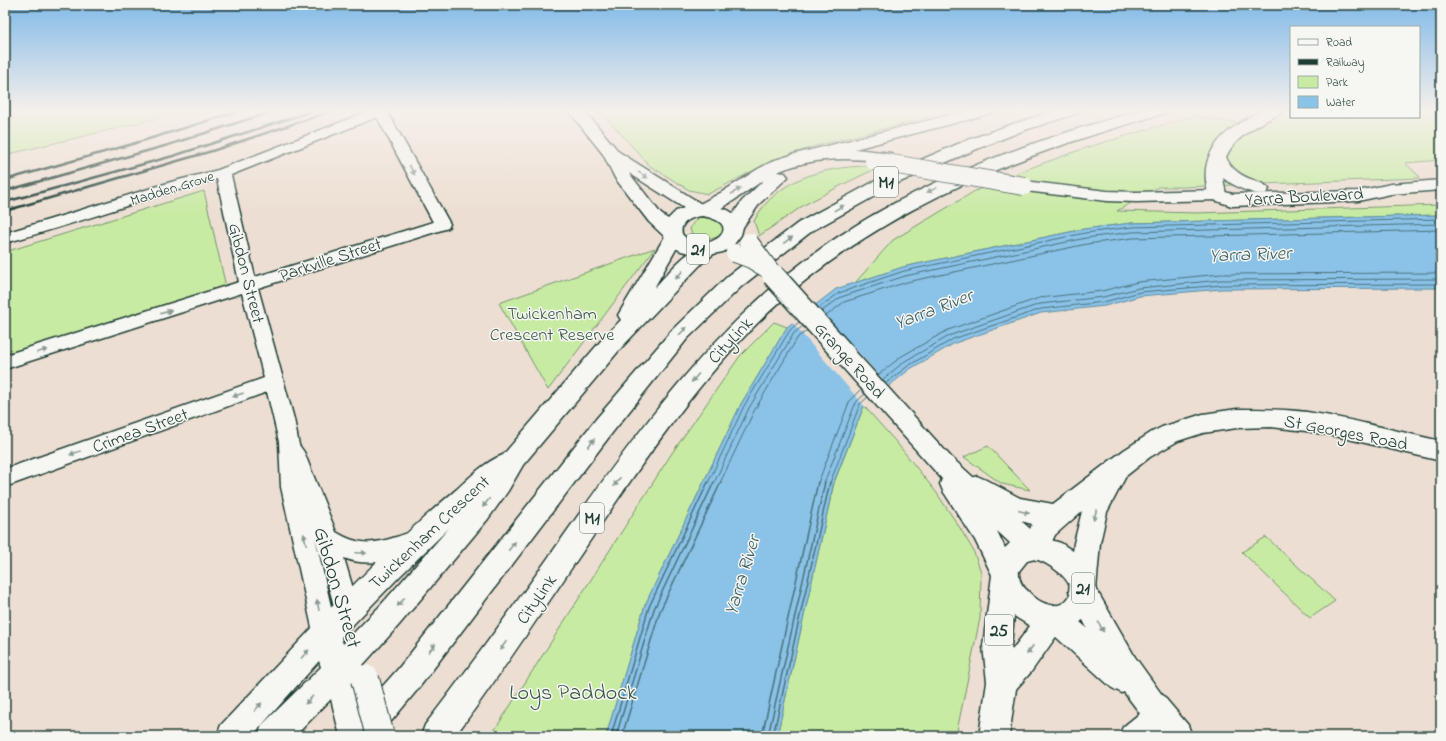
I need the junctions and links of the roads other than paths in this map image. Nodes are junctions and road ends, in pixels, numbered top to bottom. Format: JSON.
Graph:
{"nodes":[{"id":1,"x":295,"y":145,"type":"edge"},
{"id":2,"x":400,"y":145,"type":"edge"},
{"id":3,"x":604,"y":145,"type":"edge"},
{"id":4,"x":853,"y":145,"type":"edge"},
{"id":5,"x":972,"y":145,"type":"edge"},
{"id":6,"x":1045,"y":145,"type":"edge"},
{"id":7,"x":1226,"y":145,"type":"edge"},
{"id":8,"x":611,"y":153,"type":"junction"},
{"id":9,"x":1217,"y":156,"type":"junction"},
{"id":10,"x":797,"y":159,"type":"junction"},
{"id":11,"x":880,"y":159,"type":"junction"},
{"id":12,"x":223,"y":173,"type":"junction"},
{"id":13,"x":1441,"y":185,"type":"edge"},
{"id":14,"x":1260,"y":189,"type":"junction"},
{"id":15,"x":1391,"y":189,"type":"junction"},
{"id":16,"x":1216,"y":195,"type":"junction"},
{"id":17,"x":700,"y":210,"type":"junction"},
{"id":18,"x":734,"y":227,"type":"junction"},
{"id":19,"x":673,"y":236,"type":"junction"},
{"id":20,"x":5,"y":238,"type":"edge"},
{"id":21,"x":742,"y":248,"type":"junction"},
{"id":22,"x":709,"y":249,"type":"junction"},
{"id":23,"x":249,"y":286,"type":"junction"},
{"id":24,"x":613,"y":342,"type":"junction"},
{"id":25,"x":5,"y":362,"type":"edge"},
{"id":26,"x":274,"y":382,"type":"junction"},
{"id":27,"x":289,"y":442,"type":"junction"},
{"id":28,"x":929,"y":449,"type":"junction"},
{"id":29,"x":1441,"y":451,"type":"edge"},
{"id":30,"x":514,"y":458,"type":"junction"},
{"id":31,"x":1119,"y":468,"type":"junction"},
{"id":32,"x":5,"y":478,"type":"edge"},
{"id":33,"x":1058,"y":516,"type":"junction"},
{"id":34,"x":326,"y":538,"type":"junction"},
{"id":35,"x":418,"y":540,"type":"junction"},
{"id":36,"x":1035,"y":548,"type":"junction"},
{"id":37,"x":1005,"y":576,"type":"junction"},
{"id":38,"x":1083,"y":590,"type":"junction"},
{"id":39,"x":347,"y":610,"type":"junction"},
{"id":40,"x":1053,"y":618,"type":"junction"},
{"id":41,"x":325,"y":632,"type":"junction"},
{"id":42,"x":358,"y":649,"type":"junction"},
{"id":43,"x":337,"y":672,"type":"junction"},
{"id":44,"x":1002,"y":682,"type":"junction"},
{"id":45,"x":1163,"y":720,"type":"edge"},
{"id":46,"x":232,"y":736,"type":"edge"},
{"id":47,"x":273,"y":736,"type":"edge"},
{"id":48,"x":355,"y":736,"type":"edge"},
{"id":49,"x":359,"y":736,"type":"edge"},
{"id":50,"x":380,"y":736,"type":"edge"},
{"id":51,"x":436,"y":736,"type":"edge"},
{"id":52,"x":994,"y":736,"type":"edge"},
{"id":53,"x":1132,"y":736,"type":"edge"}],
"edges":[{"from":1,"to":12,"type":"street","name":"Madden Grove"},
{"from":2,"to":23,"type":"street","name":"Parkville Street","one_way":true},
{"from":3,"to":8,"type":"main road","number":"21"},
{"from":4,"to":10,"type":"main road"},
{"from":49,"to":5,"type":"main road","name":"CityLink","number":"M1","one_way":true},
{"from":6,"to":51,"type":"main road","name":"CityLink","number":"M1","one_way":true},
{"from":7,"to":9,"type":"main road"},
{"from":8,"to":17,"type":"main road","number":"21","one_way":true},
{"from":8,"to":19,"type":"main road","number":"21"},
{"from":9,"to":14,"type":"main road"},
{"from":9,"to":16,"type":"main road"},
{"from":10,"to":11,"type":"main road","name":"Yarra Boulevard"},
{"from":17,"to":10,"type":"main road","name":"Yarra Boulevard","one_way":true},
{"from":11,"to":16,"type":"main road","name":"Yarra Boulevard","bridge":true},
{"from":11,"to":18,"type":"main road","name":"Yarra Boulevard"},
{"from":12,"to":20,"type":"street","name":"Madden Grove"},
{"from":12,"to":23,"type":"street","name":"Gibdon Street"},
{"from":13,"to":15,"type":"main road","name":"Yarra Boulevard"},
{"from":14,"to":15,"type":"main road","name":"Yarra Boulevard"},
{"from":14,"to":16,"type":"main road","name":"Yarra Boulevard"},
{"from":15,"to":16,"type":"main road","name":"Yarra Boulevard"},
{"from":17,"to":18,"type":"main road","number":"21"},
{"from":17,"to":19,"type":"main road","number":"21"},
{"from":18,"to":21,"type":"main road","name":"Grange Road","number":"21"},
{"from":18,"to":22,"type":"main road","number":"21"},
{"from":19,"to":22,"type":"main road","number":"21"},
{"from":19,"to":24,"type":"main road","name":"Twickenham Crescent"},
{"from":21,"to":22,"type":"main road","name":"Grange Road","number":"21"},
{"from":21,"to":28,"type":"main road","name":"Grange Road","number":"21","bridge":true},
{"from":22,"to":24,"type":"main road","name":"Twickenham Crescent","one_way":true},
{"from":25,"to":23,"type":"street","name":"Parkville Street","one_way":true},
{"from":23,"to":26,"type":"street","name":"Gibdon Street"},
{"from":24,"to":30,"type":"main road","name":"Twickenham Crescent"},
{"from":26,"to":27,"type":"street","name":"Gibdon Street"},
{"from":26,"to":32,"type":"street","name":"Crimea Street","one_way":true},
{"from":27,"to":34,"type":"street","name":"Gibdon Street"},
{"from":41,"to":27,"type":"street","name":"Gibdon Street","one_way":true},
{"from":28,"to":33,"type":"main road","one_way":true},
{"from":28,"to":36,"type":"main road","name":"Grange Road","number":"21"},
{"from":28,"to":37,"type":"main road","name":"Grange Road","number":"21"},
{"from":29,"to":31,"type":"main road","name":"St Georges Road"},
{"from":30,"to":35,"type":"main road","name":"Twickenham Crescent"},
{"from":30,"to":42,"type":"main road","name":"Twickenham Crescent","one_way":true},
{"from":31,"to":33,"type":"main road","name":"St Georges Road"},
{"from":31,"to":38,"type":"main road","name":"St Georges Road","one_way":true},
{"from":33,"to":36,"type":"main road","name":"St Georges Road"},
{"from":34,"to":35,"type":"street","one_way":true},
{"from":34,"to":39,"type":"street","name":"Gibdon Street"},
{"from":35,"to":39,"type":"main road","name":"Twickenham Crescent"},
{"from":36,"to":37,"type":"main road"},
{"from":36,"to":38,"type":"main road","number":"21"},
{"from":37,"to":40,"type":"main road","number":"21"},
{"from":37,"to":44,"type":"main road","number":"25"},
{"from":38,"to":40,"type":"main road","number":"21"},
{"from":38,"to":45,"type":"main road","number":"21","one_way":true},
{"from":39,"to":41,"type":"main road","name":"Twickenham Crescent"},
{"from":39,"to":42,"type":"main road","name":"Gibdon Street"},
{"from":40,"to":44,"type":"main road","number":"25","one_way":true},
{"from":40,"to":45,"type":"main road","number":"21"},
{"from":41,"to":43,"type":"main road","name":"Gibdon Street"},
{"from":46,"to":41,"type":"main road","name":"Twickenham Crescent","one_way":true},
{"from":42,"to":43,"type":"main road","name":"Twickenham Crescent"},
{"from":42,"to":50,"type":"main road","name":"Gibdon Street","bridge":true},
{"from":43,"to":47,"type":"main road","name":"Twickenham Crescent","one_way":true},
{"from":43,"to":48,"type":"main road","name":"Gibdon Street"},
{"from":44,"to":52,"type":"main road","number":"25"},
{"from":45,"to":53,"type":"street"}]}
